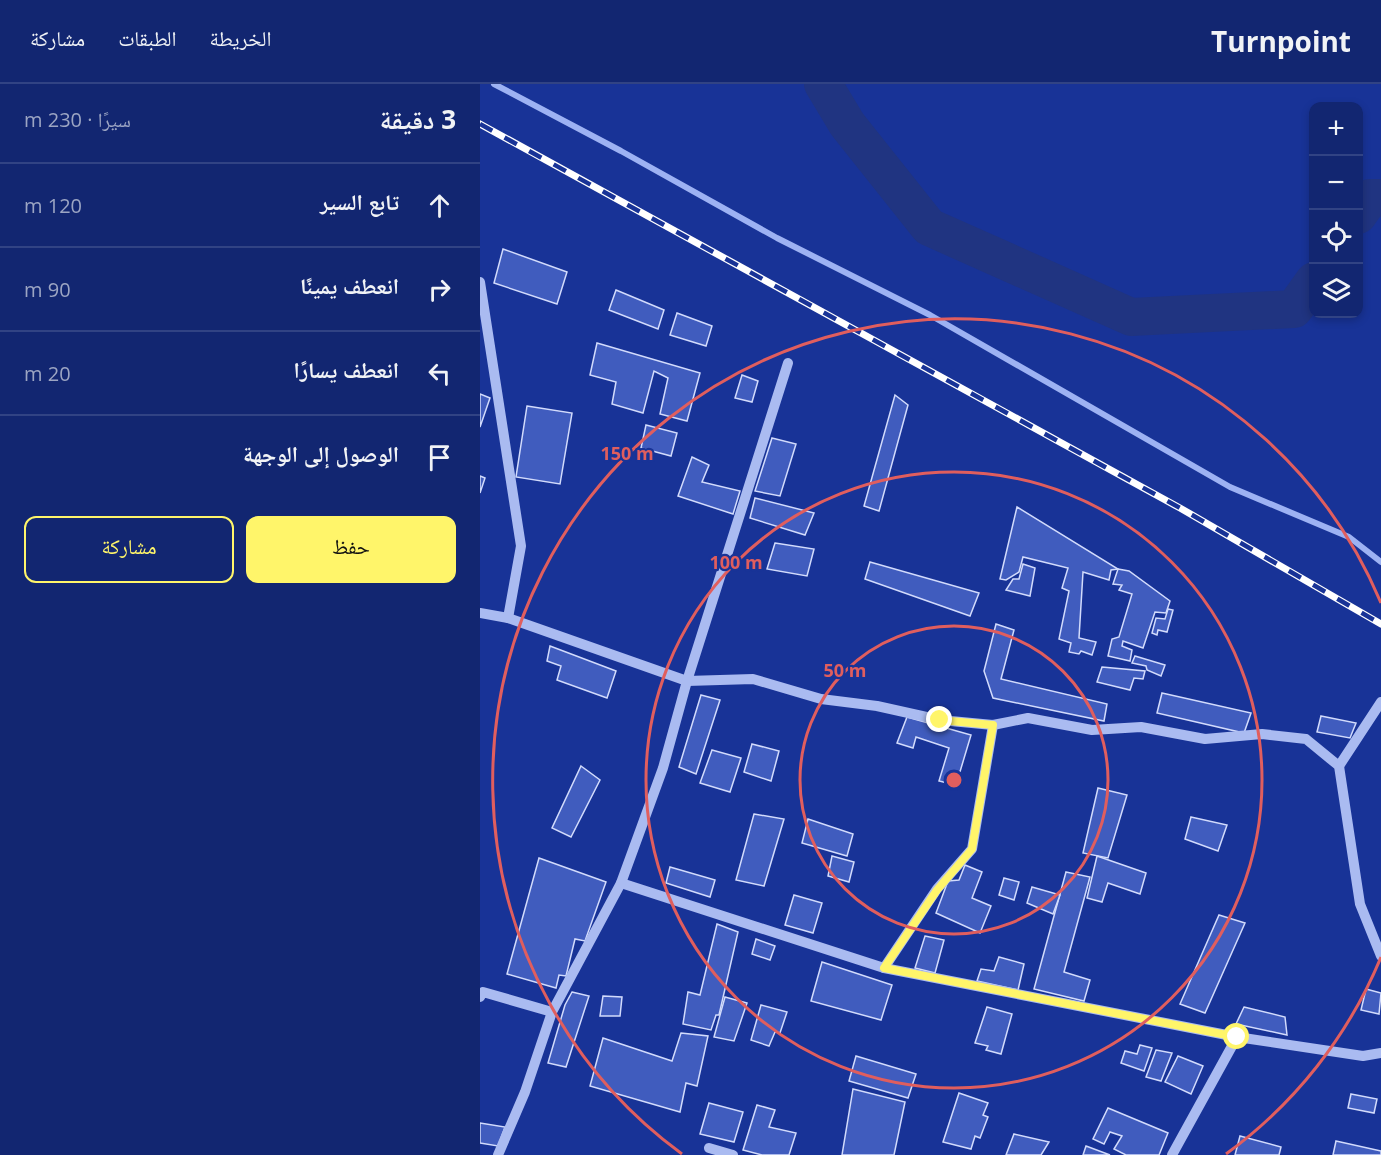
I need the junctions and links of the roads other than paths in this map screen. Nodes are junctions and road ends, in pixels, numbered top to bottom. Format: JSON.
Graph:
{"nodes":[{"id":1,"x":480,"y":282,"type":"edge"},
{"id":2,"x":788,"y":363,"type":"dead end"},
{"id":3,"x":480,"y":613,"type":"edge"},
{"id":4,"x":508,"y":618,"type":"junction"},
{"id":5,"x":687,"y":681,"type":"junction"},
{"id":6,"x":1381,"y":702,"type":"edge"},
{"id":7,"x":993,"y":725,"type":"junction"},
{"id":8,"x":1340,"y":766,"type":"junction"},
{"id":9,"x":621,"y":884,"type":"junction"},
{"id":10,"x":1381,"y":956,"type":"edge"},
{"id":11,"x":884,"y":968,"type":"junction"},
{"id":12,"x":480,"y":997,"type":"edge"},
{"id":13,"x":552,"y":1012,"type":"junction"},
{"id":14,"x":1237,"y":1037,"type":"junction"},
{"id":15,"x":1381,"y":1053,"type":"edge"},
{"id":16,"x":709,"y":1148,"type":"dead end"},
{"id":17,"x":498,"y":1155,"type":"edge"},
{"id":18,"x":733,"y":1155,"type":"edge"},
{"id":19,"x":1172,"y":1155,"type":"edge"}],
"edges":[{"from":1,"to":4,"type":"street"},
{"from":2,"to":5,"type":"street"},
{"from":3,"to":4,"type":"street"},
{"from":4,"to":5,"type":"street"},
{"from":5,"to":7,"type":"street"},
{"from":5,"to":9,"type":"street"},
{"from":6,"to":8,"type":"street"},
{"from":7,"to":8,"type":"street"},
{"from":7,"to":11,"type":"street"},
{"from":8,"to":10,"type":"street"},
{"from":9,"to":11,"type":"street"},
{"from":9,"to":13,"type":"street"},
{"from":11,"to":14,"type":"street"},
{"from":12,"to":13,"type":"street"},
{"from":13,"to":17,"type":"street"},
{"from":14,"to":15,"type":"street"},
{"from":14,"to":19,"type":"street"},
{"from":16,"to":18,"type":"street"}]}
